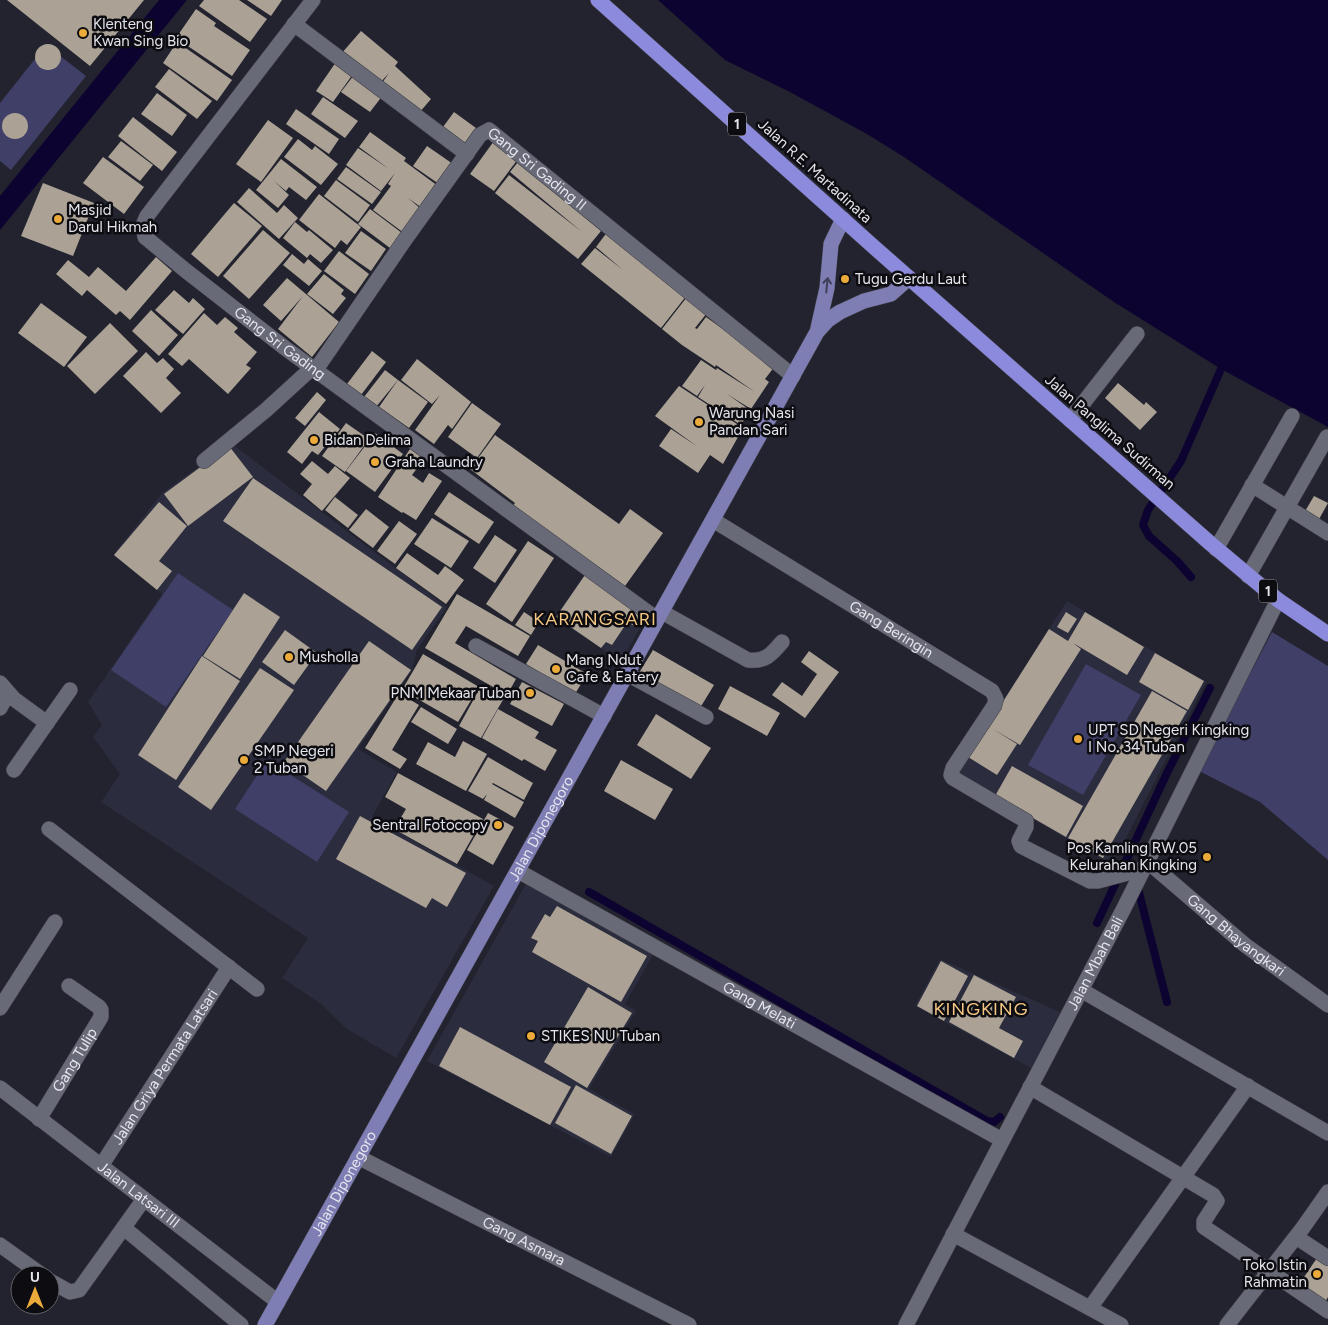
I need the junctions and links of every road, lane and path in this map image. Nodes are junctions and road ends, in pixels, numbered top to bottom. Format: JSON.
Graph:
{"nodes":[{"id":1,"x":313,"y":0,"type":"edge"},
{"id":2,"x":598,"y":0,"type":"edge"},
{"id":3,"x":294,"y":24,"type":"junction"},
{"id":4,"x":466,"y":154,"type":"junction"},
{"id":5,"x":843,"y":219,"type":"junction"},
{"id":6,"x":875,"y":248,"type":"joint"},
{"id":7,"x":909,"y":278,"type":"junction"},
{"id":8,"x":817,"y":332,"type":"junction"},
{"id":9,"x":1137,"y":334,"type":"dead end"},
{"id":10,"x":314,"y":369,"type":"junction"},
{"id":11,"x":793,"y":376,"type":"junction"},
{"id":12,"x":1292,"y":416,"type":"dead end"},
{"id":13,"x":1070,"y":420,"type":"junction"},
{"id":14,"x":1327,"y":437,"type":"edge"},
{"id":15,"x":204,"y":461,"type":"dead end"},
{"id":16,"x":1252,"y":485,"type":"junction"},
{"id":17,"x":1287,"y":507,"type":"junction"},
{"id":18,"x":713,"y":520,"type":"junction"},
{"id":19,"x":1328,"y":533,"type":"edge"},
{"id":20,"x":1213,"y":546,"type":"junction"},
{"id":21,"x":1248,"y":576,"type":"junction"},
{"id":22,"x":1278,"y":600,"type":"junction"},
{"id":23,"x":659,"y":615,"type":"junction"},
{"id":24,"x":1328,"y":634,"type":"edge"},
{"id":25,"x":782,"y":642,"type":"dead end"},
{"id":26,"x":476,"y":646,"type":"dead end"},
{"id":27,"x":627,"y":674,"type":"junction"},
{"id":28,"x":4,"y":688,"type":"edge"},
{"id":29,"x":70,"y":690,"type":"dead end"},
{"id":30,"x":0,"y":708,"type":"edge"},
{"id":31,"x":604,"y":716,"type":"junction"},
{"id":32,"x":706,"y":717,"type":"dead end"},
{"id":33,"x":47,"y":723,"type":"junction"},
{"id":34,"x":14,"y":770,"type":"dead end"},
{"id":35,"x":49,"y":829,"type":"dead end"},
{"id":36,"x":1145,"y":865,"type":"junction"},
{"id":37,"x":518,"y":871,"type":"junction"},
{"id":38,"x":55,"y":922,"type":"dead end"},
{"id":39,"x":228,"y":967,"type":"junction"},
{"id":40,"x":69,"y":986,"type":"dead end"},
{"id":41,"x":257,"y":989,"type":"dead end"},
{"id":42,"x":1081,"y":990,"type":"junction"},
{"id":43,"x":1328,"y":1005,"type":"edge"},
{"id":44,"x":0,"y":1008,"type":"edge"},
{"id":45,"x":1248,"y":1086,"type":"junction"},
{"id":46,"x":1030,"y":1087,"type":"junction"},
{"id":47,"x":0,"y":1088,"type":"edge"},
{"id":48,"x":39,"y":1119,"type":"junction"},
{"id":49,"x":1328,"y":1133,"type":"edge"},
{"id":50,"x":1002,"y":1140,"type":"junction"},
{"id":51,"x":358,"y":1157,"type":"junction"},
{"id":52,"x":101,"y":1166,"type":"junction"},
{"id":53,"x":1183,"y":1177,"type":"junction"},
{"id":54,"x":1328,"y":1192,"type":"edge"},
{"id":55,"x":144,"y":1199,"type":"junction"},
{"id":56,"x":124,"y":1228,"type":"junction"},
{"id":57,"x":953,"y":1234,"type":"junction"},
{"id":58,"x":1296,"y":1237,"type":"junction"},
{"id":59,"x":0,"y":1245,"type":"edge"},
{"id":60,"x":1328,"y":1258,"type":"edge"},
{"id":61,"x":28,"y":1265,"type":"edge"},
{"id":62,"x":1269,"y":1271,"type":"junction"},
{"id":63,"x":60,"y":1286,"type":"edge"},
{"id":64,"x":278,"y":1302,"type":"junction"},
{"id":65,"x":1090,"y":1308,"type":"junction"},
{"id":66,"x":1328,"y":1311,"type":"edge"},
{"id":67,"x":241,"y":1325,"type":"edge"},
{"id":68,"x":265,"y":1325,"type":"edge"},
{"id":69,"x":689,"y":1325,"type":"edge"},
{"id":70,"x":906,"y":1325,"type":"edge"},
{"id":71,"x":1121,"y":1325,"type":"edge"},
{"id":72,"x":1227,"y":1325,"type":"edge"}],
"edges":[{"from":1,"to":3,"type":"street","name":"Gang Sri Gading"},
{"from":2,"to":5,"type":"highway","name":"Jalan R.E. Martadinata","number":"1"},
{"from":3,"to":4,"type":"street"},
{"from":3,"to":10,"type":"street","name":"Gang Sri Gading"},
{"from":4,"to":10,"type":"street","name":"Gang Sri Gading II"},
{"from":4,"to":11,"type":"street","name":"Gang Sri Gading II"},
{"from":5,"to":6,"type":"highway","name":"Jalan R.E. Martadinata","number":"1"},
{"from":8,"to":5,"type":"main road","name":"Jalan Diponegoro","one_way":true},
{"from":6,"to":7,"type":"highway","name":"Jalan Panglima Sudirman","number":"1"},
{"from":7,"to":8,"type":"main road","name":"Jalan Diponegoro"},
{"from":7,"to":13,"type":"highway","name":"Jalan Panglima Sudirman","number":"1"},
{"from":8,"to":11,"type":"main road","name":"Jalan Diponegoro"},
{"from":9,"to":13,"type":"street"},
{"from":10,"to":15,"type":"street","name":"Gang Sri Gading II"},
{"from":10,"to":23,"type":"street","name":"Gang Sri Gading"},
{"from":11,"to":18,"type":"main road","name":"Jalan Diponegoro"},
{"from":12,"to":16,"type":"street"},
{"from":13,"to":20,"type":"highway","name":"Jalan Panglima Sudirman","number":"1"},
{"from":14,"to":17,"type":"street"},
{"from":16,"to":17,"type":"street"},
{"from":16,"to":20,"type":"street"},
{"from":17,"to":19,"type":"street"},
{"from":17,"to":21,"type":"street"},
{"from":18,"to":23,"type":"main road","name":"Jalan Diponegoro"},
{"from":18,"to":36,"type":"street","name":"Gang Beringin"},
{"from":20,"to":21,"type":"highway","name":"Jalan Panglima Sudirman","number":"1"},
{"from":21,"to":22,"type":"highway","name":"Jalan Panglima Sudirman","number":"1"},
{"from":22,"to":24,"type":"highway","name":"Jalan Panglima Sudirman","number":"1"},
{"from":22,"to":36,"type":"street","name":"Jalan Mbah Bali"},
{"from":23,"to":25,"type":"street","name":"Gang Sri Gading"},
{"from":23,"to":27,"type":"main road","name":"Jalan Diponegoro"},
{"from":26,"to":31,"type":"street"},
{"from":27,"to":31,"type":"main road","name":"Jalan Diponegoro"},
{"from":27,"to":32,"type":"street"},
{"from":28,"to":30,"type":"street"},
{"from":28,"to":33,"type":"street"},
{"from":29,"to":33,"type":"street"},
{"from":31,"to":37,"type":"main road","name":"Jalan Diponegoro"},
{"from":33,"to":34,"type":"street"},
{"from":35,"to":39,"type":"street"},
{"from":36,"to":42,"type":"street","name":"Jalan Mbah Bali"},
{"from":36,"to":43,"type":"street","name":"Gang Bhayangkari"},
{"from":37,"to":50,"type":"street","name":"Gang Melati"},
{"from":37,"to":51,"type":"main road","name":"Jalan Diponegoro"},
{"from":38,"to":44,"type":"street"},
{"from":39,"to":41,"type":"street"},
{"from":39,"to":52,"type":"street","name":"Jalan Griya Permata Latsari"},
{"from":40,"to":48,"type":"street","name":"Gang Tulip"},
{"from":42,"to":45,"type":"street"},
{"from":42,"to":46,"type":"street","name":"Jalan Mbah Bali"},
{"from":45,"to":49,"type":"street"},
{"from":45,"to":53,"type":"street"},
{"from":46,"to":50,"type":"street","name":"Jalan Mbah Bali"},
{"from":46,"to":53,"type":"street"},
{"from":47,"to":48,"type":"street","name":"Jalan Latsari III"},
{"from":48,"to":52,"type":"street","name":"Jalan Latsari III"},
{"from":50,"to":57,"type":"street","name":"Jalan Mbah Bali"},
{"from":51,"to":64,"type":"main road","name":"Jalan Diponegoro"},
{"from":51,"to":69,"type":"street","name":"Gang Asmara"},
{"from":52,"to":55,"type":"street","name":"Jalan Latsari III"},
{"from":53,"to":62,"type":"street"},
{"from":53,"to":65,"type":"street"},
{"from":54,"to":58,"type":"street"},
{"from":55,"to":56,"type":"street"},
{"from":55,"to":64,"type":"street","name":"Jalan Latsari III"},
{"from":56,"to":63,"type":"street"},
{"from":56,"to":67,"type":"street"},
{"from":57,"to":65,"type":"street"},
{"from":57,"to":70,"type":"street","name":"Jalan Mbah Bali"},
{"from":58,"to":60,"type":"street"},
{"from":58,"to":62,"type":"street"},
{"from":59,"to":61,"type":"street"},
{"from":62,"to":66,"type":"street"},
{"from":62,"to":72,"type":"street"},
{"from":64,"to":68,"type":"main road","name":"Jalan Diponegoro"},
{"from":65,"to":71,"type":"street"}]}
